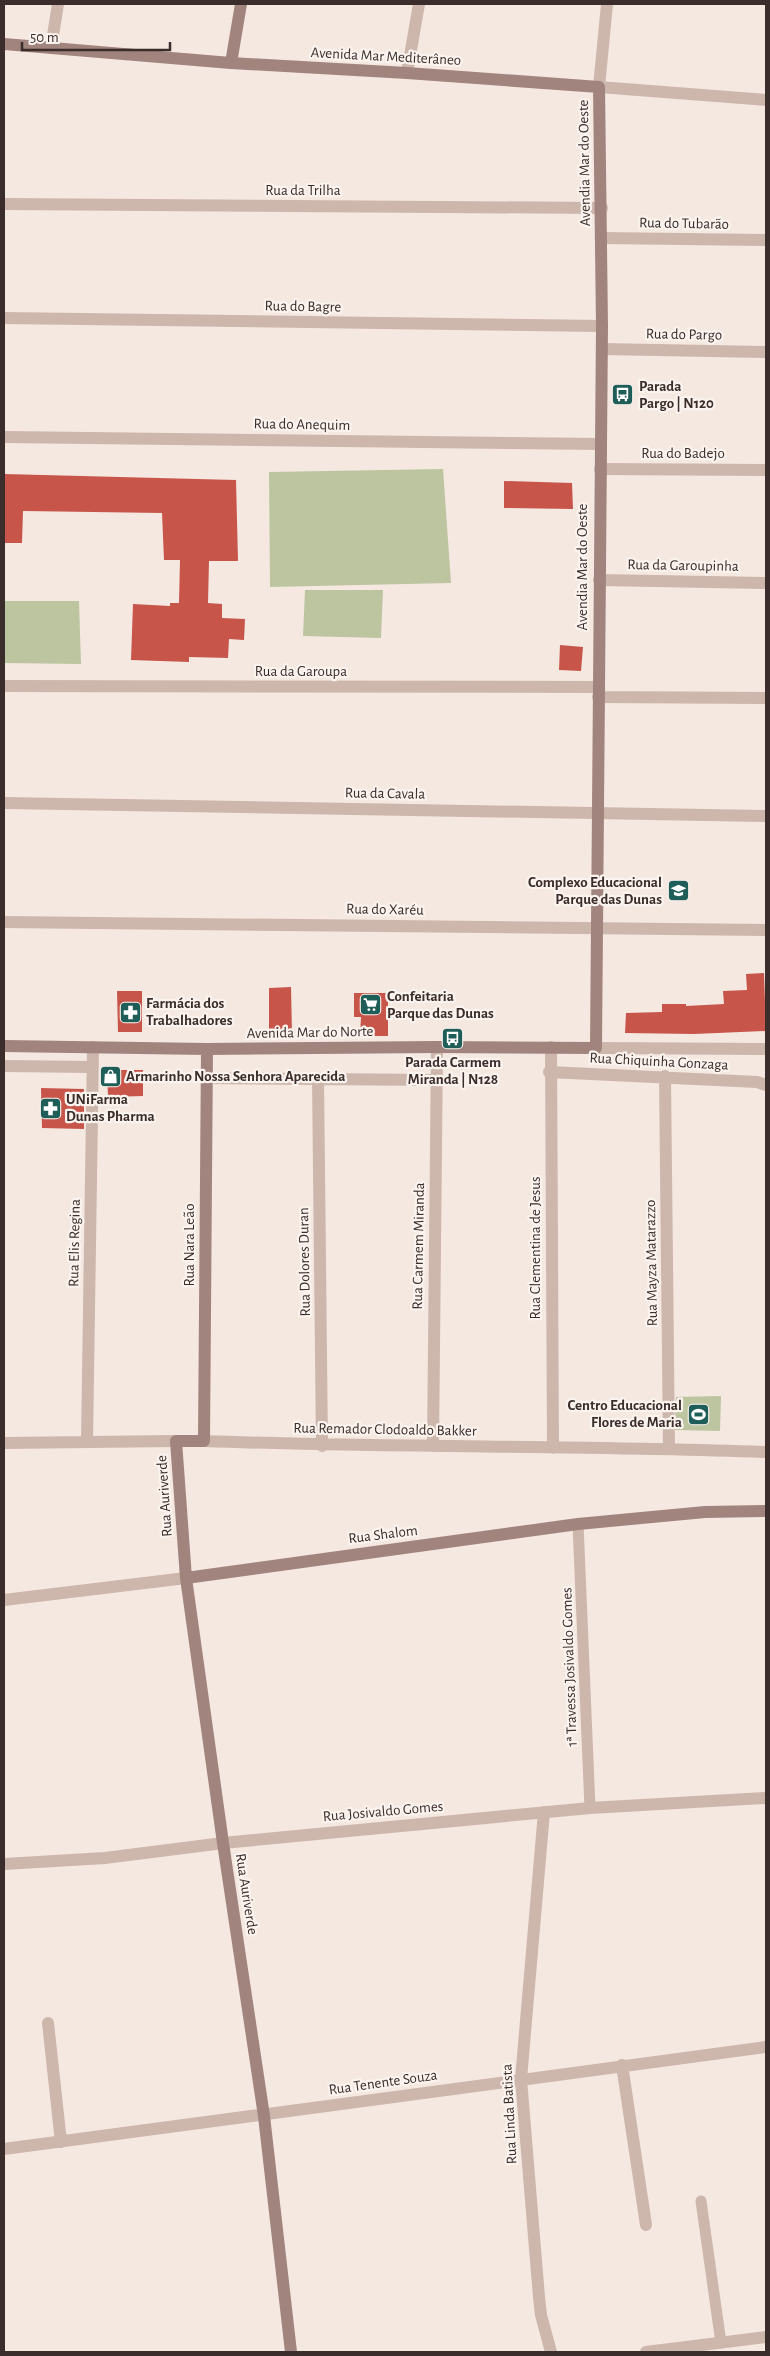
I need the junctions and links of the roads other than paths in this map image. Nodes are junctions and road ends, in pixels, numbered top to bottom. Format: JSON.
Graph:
{"nodes":[{"id":1,"x":58,"y":4,"type":"edge"},
{"id":2,"x":241,"y":4,"type":"edge"},
{"id":3,"x":419,"y":4,"type":"edge"},
{"id":4,"x":607,"y":4,"type":"edge"},
{"id":5,"x":4,"y":44,"type":"edge"},
{"id":6,"x":51,"y":48,"type":"junction"},
{"id":7,"x":231,"y":63,"type":"junction"},
{"id":8,"x":407,"y":73,"type":"junction"},
{"id":9,"x":599,"y":87,"type":"junction"},
{"id":10,"x":766,"y":100,"type":"edge"},
{"id":11,"x":4,"y":204,"type":"edge"},
{"id":12,"x":602,"y":208,"type":"junction"},
{"id":13,"x":601,"y":238,"type":"junction"},
{"id":14,"x":766,"y":240,"type":"edge"},
{"id":15,"x":4,"y":318,"type":"edge"},
{"id":16,"x":602,"y":326,"type":"junction"},
{"id":17,"x":602,"y":349,"type":"junction"},
{"id":18,"x":766,"y":352,"type":"edge"},
{"id":19,"x":4,"y":437,"type":"edge"},
{"id":20,"x":600,"y":444,"type":"junction"},
{"id":21,"x":600,"y":469,"type":"junction"},
{"id":22,"x":766,"y":470,"type":"edge"},
{"id":23,"x":599,"y":580,"type":"junction"},
{"id":24,"x":766,"y":583,"type":"edge"},
{"id":25,"x":4,"y":686,"type":"edge"},
{"id":26,"x":598,"y":692,"type":"junction"},
{"id":27,"x":766,"y":698,"type":"edge"},
{"id":28,"x":4,"y":803,"type":"edge"},
{"id":29,"x":599,"y":813,"type":"junction"},
{"id":30,"x":766,"y":816,"type":"edge"},
{"id":31,"x":4,"y":922,"type":"edge"},
{"id":32,"x":597,"y":928,"type":"junction"},
{"id":33,"x":766,"y":930,"type":"edge"},
{"id":34,"x":4,"y":1046,"type":"edge"},
{"id":35,"x":93,"y":1047,"type":"junction"},
{"id":36,"x":437,"y":1047,"type":"junction"},
{"id":37,"x":551,"y":1047,"type":"junction"},
{"id":38,"x":596,"y":1048,"type":"junction"},
{"id":39,"x":207,"y":1049,"type":"junction"},
{"id":40,"x":766,"y":1049,"type":"edge"},
{"id":41,"x":4,"y":1066,"type":"edge"},
{"id":42,"x":92,"y":1067,"type":"junction"},
{"id":43,"x":549,"y":1072,"type":"junction"},
{"id":44,"x":665,"y":1076,"type":"junction"},
{"id":45,"x":207,"y":1078,"type":"junction"},
{"id":46,"x":318,"y":1078,"type":"junction"},
{"id":47,"x":436,"y":1080,"type":"junction"},
{"id":48,"x":766,"y":1085,"type":"edge"},
{"id":49,"x":87,"y":1441,"type":"junction"},
{"id":50,"x":176,"y":1441,"type":"junction"},
{"id":51,"x":204,"y":1441,"type":"junction"},
{"id":52,"x":4,"y":1443,"type":"edge"},
{"id":53,"x":322,"y":1446,"type":"junction"},
{"id":54,"x":432,"y":1446,"type":"junction"},
{"id":55,"x":552,"y":1448,"type":"junction"},
{"id":56,"x":668,"y":1448,"type":"junction"},
{"id":57,"x":766,"y":1452,"type":"edge"},
{"id":58,"x":766,"y":1512,"type":"edge"},
{"id":59,"x":578,"y":1524,"type":"junction"},
{"id":60,"x":186,"y":1578,"type":"junction"},
{"id":61,"x":4,"y":1600,"type":"edge"},
{"id":62,"x":766,"y":1798,"type":"edge"},
{"id":63,"x":590,"y":1808,"type":"junction"},
{"id":64,"x":544,"y":1812,"type":"junction"},
{"id":65,"x":222,"y":1843,"type":"junction"},
{"id":66,"x":4,"y":1864,"type":"edge"},
{"id":67,"x":48,"y":2023,"type":"dead end"},
{"id":68,"x":766,"y":2047,"type":"edge"},
{"id":69,"x":622,"y":2066,"type":"junction"},
{"id":70,"x":521,"y":2079,"type":"junction"},
{"id":71,"x":264,"y":2116,"type":"junction"},
{"id":72,"x":61,"y":2142,"type":"junction"},
{"id":73,"x":4,"y":2149,"type":"edge"},
{"id":74,"x":701,"y":2201,"type":"dead end"},
{"id":75,"x":646,"y":2225,"type":"dead end"},
{"id":76,"x":766,"y":2338,"type":"edge"},
{"id":77,"x":721,"y":2343,"type":"junction"},
{"id":78,"x":662,"y":2351,"type":"edge"},
{"id":79,"x":291,"y":2352,"type":"edge"},
{"id":80,"x":551,"y":2352,"type":"edge"},
{"id":81,"x":646,"y":2352,"type":"edge"}],
"edges":[{"from":1,"to":6,"type":"street"},
{"from":2,"to":7,"type":"street"},
{"from":3,"to":8,"type":"street"},
{"from":4,"to":9,"type":"street"},
{"from":5,"to":6,"type":"street","name":"Avenida Mar Mediterâneo"},
{"from":6,"to":7,"type":"street","name":"Avenida Mar Mediterâneo"},
{"from":7,"to":8,"type":"street","name":"Avenida Mar Mediterâneo"},
{"from":8,"to":9,"type":"street","name":"Avenida Mar Mediterâneo"},
{"from":9,"to":10,"type":"street","name":"Avenida Mar Mediterâneo"},
{"from":9,"to":12,"type":"street","name":"Avendia Mar do Oeste"},
{"from":11,"to":12,"type":"street","name":"Rua da Trilha"},
{"from":12,"to":13,"type":"street","name":"Avendia Mar do Oeste"},
{"from":13,"to":14,"type":"street","name":"Rua do Tubarão"},
{"from":13,"to":16,"type":"street","name":"Avendia Mar do Oeste"},
{"from":15,"to":16,"type":"street","name":"Rua do Bagre"},
{"from":16,"to":17,"type":"street","name":"Avendia Mar do Oeste"},
{"from":17,"to":18,"type":"street","name":"Rua do Pargo"},
{"from":17,"to":20,"type":"street","name":"Avendia Mar do Oeste"},
{"from":19,"to":20,"type":"street","name":"Rua do Anequim"},
{"from":20,"to":21,"type":"street","name":"Avendia Mar do Oeste"},
{"from":21,"to":22,"type":"street","name":"Rua do Badejo"},
{"from":21,"to":23,"type":"street","name":"Avendia Mar do Oeste"},
{"from":23,"to":24,"type":"street","name":"Rua da Garoupinha"},
{"from":23,"to":26,"type":"street","name":"Avendia Mar do Oeste"},
{"from":25,"to":26,"type":"street","name":"Rua da Garoupa"},
{"from":26,"to":27,"type":"street","name":"Rua da Garoupa"},
{"from":26,"to":29,"type":"street","name":"Avendia Mar do Oeste"},
{"from":28,"to":29,"type":"street","name":"Rua da Cavala"},
{"from":29,"to":30,"type":"street","name":"Rua da Cavala"},
{"from":29,"to":32,"type":"street","name":"Avendia Mar do Oeste"},
{"from":31,"to":32,"type":"street","name":"Rua do Xaréu"},
{"from":32,"to":33,"type":"street","name":"Rua do Xaréu"},
{"from":32,"to":38,"type":"street","name":"Avendia Mar do Oeste"},
{"from":34,"to":35,"type":"street","name":"Avenida Mar do Norte"},
{"from":35,"to":39,"type":"street","name":"Avenida Mar do Norte"},
{"from":35,"to":42,"type":"street","name":"Rua Elis Regina"},
{"from":36,"to":37,"type":"street","name":"Avenida Mar do Norte"},
{"from":36,"to":39,"type":"street","name":"Avenida Mar do Norte"},
{"from":36,"to":47,"type":"street","name":"Rua Carmem Miranda"},
{"from":37,"to":38,"type":"street","name":"Avenida Mar do Norte"},
{"from":37,"to":43,"type":"street","name":"Rua Clementina de Jesus"},
{"from":38,"to":40,"type":"street","name":"Avenida Mar do Norte"},
{"from":39,"to":45,"type":"street","name":"Rua Nara Leão"},
{"from":41,"to":42,"type":"street"},
{"from":42,"to":49,"type":"street","name":"Rua Elis Regina"},
{"from":43,"to":44,"type":"street","name":"Rua Chiquinha Gonzaga"},
{"from":43,"to":55,"type":"street","name":"Rua Clementina de Jesus"},
{"from":44,"to":48,"type":"street","name":"Rua Chiquinha Gonzaga"},
{"from":44,"to":56,"type":"street","name":"Rua Mayza Matarazzo"},
{"from":45,"to":46,"type":"street"},
{"from":45,"to":51,"type":"street","name":"Rua Nara Leão"},
{"from":46,"to":47,"type":"street"},
{"from":46,"to":53,"type":"street","name":"Rua Dolores Duran"},
{"from":47,"to":54,"type":"street","name":"Rua Carmem Miranda"},
{"from":49,"to":50,"type":"street","name":"Rua Remador Clodoaldo Bakker"},
{"from":49,"to":52,"type":"street","name":"Rua Remador Clodoaldo Bakker"},
{"from":50,"to":51,"type":"street","name":"Rua Remador Clodoaldo Bakker"},
{"from":50,"to":60,"type":"street","name":"Rua Auriverde"},
{"from":51,"to":53,"type":"street","name":"Rua Remador Clodoaldo Bakker"},
{"from":53,"to":54,"type":"street","name":"Rua Remador Clodoaldo Bakker"},
{"from":54,"to":55,"type":"street","name":"Rua Remador Clodoaldo Bakker"},
{"from":55,"to":56,"type":"street","name":"Rua Remador Clodoaldo Bakker"},
{"from":56,"to":57,"type":"street","name":"Rua Remador Clodoaldo Bakker"},
{"from":58,"to":59,"type":"street","name":"Rua Shalom"},
{"from":59,"to":60,"type":"street","name":"Rua Shalom"},
{"from":59,"to":63,"type":"lane","name":"1ª Travessa Josivaldo Gomes"},
{"from":60,"to":61,"type":"street","name":"Rua Shalom"},
{"from":60,"to":65,"type":"street","name":"Rua Auriverde"},
{"from":62,"to":63,"type":"street","name":"Rua Josivaldo Gomes"},
{"from":63,"to":64,"type":"street","name":"Rua Josivaldo Gomes"},
{"from":64,"to":65,"type":"street","name":"Rua Josivaldo Gomes"},
{"from":64,"to":70,"type":"street","name":"Rua Linda Batista"},
{"from":65,"to":66,"type":"street","name":"Rua Josivaldo Gomes"},
{"from":65,"to":71,"type":"street","name":"Rua Auriverde"},
{"from":67,"to":72,"type":"street"},
{"from":68,"to":69,"type":"street","name":"Rua Tenente Souza"},
{"from":69,"to":70,"type":"street","name":"Rua Tenente Souza"},
{"from":69,"to":75,"type":"street"},
{"from":70,"to":71,"type":"street","name":"Rua Tenente Souza"},
{"from":70,"to":80,"type":"street","name":"Rua Linda Batista"},
{"from":71,"to":72,"type":"street","name":"Rua Tenente Souza"},
{"from":71,"to":79,"type":"street","name":"Rua Auriverde"},
{"from":72,"to":73,"type":"street","name":"Rua Tenente Souza"},
{"from":74,"to":77,"type":"lane"},
{"from":76,"to":77,"type":"street"},
{"from":77,"to":78,"type":"street"},
{"from":78,"to":81,"type":"street"}]}
